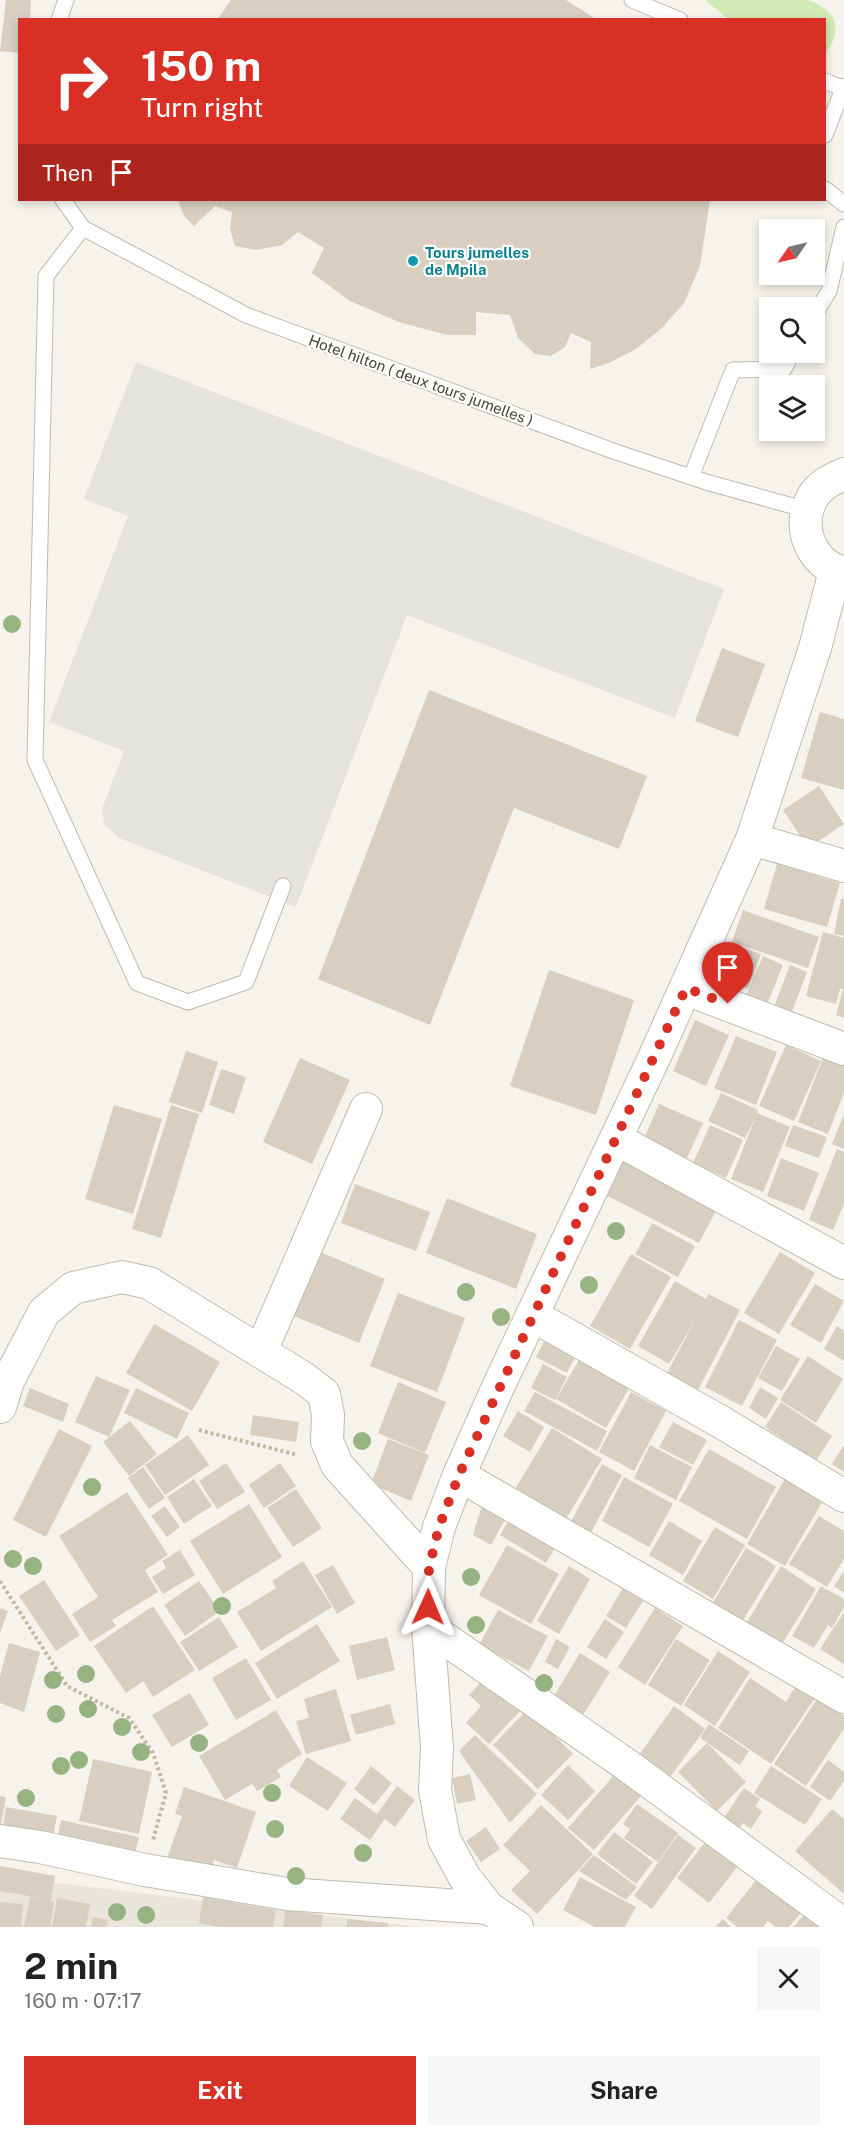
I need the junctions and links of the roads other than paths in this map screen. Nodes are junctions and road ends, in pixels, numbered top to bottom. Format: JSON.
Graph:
{"nodes":[{"id":1,"x":66,"y":0,"type":"edge"},
{"id":2,"x":632,"y":0,"type":"edge"},
{"id":3,"x":60,"y":18,"type":"edge"},
{"id":4,"x":675,"y":18,"type":"edge"},
{"id":5,"x":826,"y":81,"type":"edge"},
{"id":6,"x":844,"y":88,"type":"edge"},
{"id":7,"x":826,"y":133,"type":"edge"},
{"id":8,"x":826,"y":190,"type":"edge"},
{"id":9,"x":64,"y":201,"type":"edge"},
{"id":10,"x":844,"y":204,"type":"edge"},
{"id":11,"x":844,"y":227,"type":"edge"},
{"id":12,"x":83,"y":228,"type":"junction"},
{"id":13,"x":825,"y":298,"type":"edge"},
{"id":14,"x":787,"y":363,"type":"edge"},
{"id":15,"x":844,"y":474,"type":"edge"},
{"id":16,"x":691,"y":477,"type":"junction"},
{"id":17,"x":807,"y":510,"type":"junction"},
{"id":18,"x":839,"y":572,"type":"edge"},
{"id":19,"x":752,"y":839,"type":"junction"},
{"id":20,"x":844,"y":866,"type":"edge"},
{"id":21,"x":283,"y":886,"type":"dead end"},
{"id":22,"x":686,"y":988,"type":"junction"},
{"id":23,"x":844,"y":1049,"type":"edge"},
{"id":24,"x":366,"y":1109,"type":"dead end"},
{"id":25,"x":616,"y":1139,"type":"junction"},
{"id":26,"x":844,"y":1263,"type":"edge"},
{"id":27,"x":532,"y":1315,"type":"junction"},
{"id":28,"x":261,"y":1351,"type":"junction"},
{"id":29,"x":0,"y":1407,"type":"edge"},
{"id":30,"x":459,"y":1475,"type":"junction"},
{"id":31,"x":844,"y":1496,"type":"edge"},
{"id":32,"x":429,"y":1568,"type":"junction"},
{"id":33,"x":428,"y":1627,"type":"junction"},
{"id":34,"x":844,"y":1697,"type":"edge"},
{"id":35,"x":0,"y":1841,"type":"edge"},
{"id":36,"x":489,"y":1908,"type":"junction"},
{"id":37,"x":844,"y":1925,"type":"edge"},
{"id":38,"x":518,"y":1927,"type":"edge"}],
"edges":[{"from":1,"to":3,"type":"lane"},
{"from":2,"to":4,"type":"lane"},
{"from":5,"to":6,"type":"lane"},
{"from":6,"to":7,"type":"lane"},
{"from":8,"to":10,"type":"lane"},
{"from":9,"to":12,"type":"lane","name":"Hotel hilton ( deux tours jumelles )"},
{"from":11,"to":13,"type":"lane"},
{"from":12,"to":16,"type":"lane","name":"Hotel hilton ( deux tours jumelles )"},
{"from":12,"to":21,"type":"lane"},
{"from":14,"to":16,"type":"lane"},
{"from":15,"to":17,"type":"street"},
{"from":16,"to":17,"type":"lane","name":"Hotel hilton ( deux tours jumelles )"},
{"from":17,"to":18,"type":"street"},
{"from":18,"to":19,"type":"street"},
{"from":19,"to":20,"type":"street"},
{"from":19,"to":22,"type":"street"},
{"from":22,"to":23,"type":"street"},
{"from":22,"to":25,"type":"street"},
{"from":24,"to":28,"type":"street"},
{"from":25,"to":26,"type":"street"},
{"from":25,"to":27,"type":"street"},
{"from":27,"to":30,"type":"street"},
{"from":27,"to":31,"type":"street"},
{"from":28,"to":29,"type":"street"},
{"from":28,"to":32,"type":"street"},
{"from":30,"to":32,"type":"street"},
{"from":30,"to":34,"type":"street"},
{"from":32,"to":33,"type":"street"},
{"from":33,"to":36,"type":"street"},
{"from":33,"to":37,"type":"street"},
{"from":35,"to":36,"type":"street"},
{"from":36,"to":38,"type":"street"}]}
